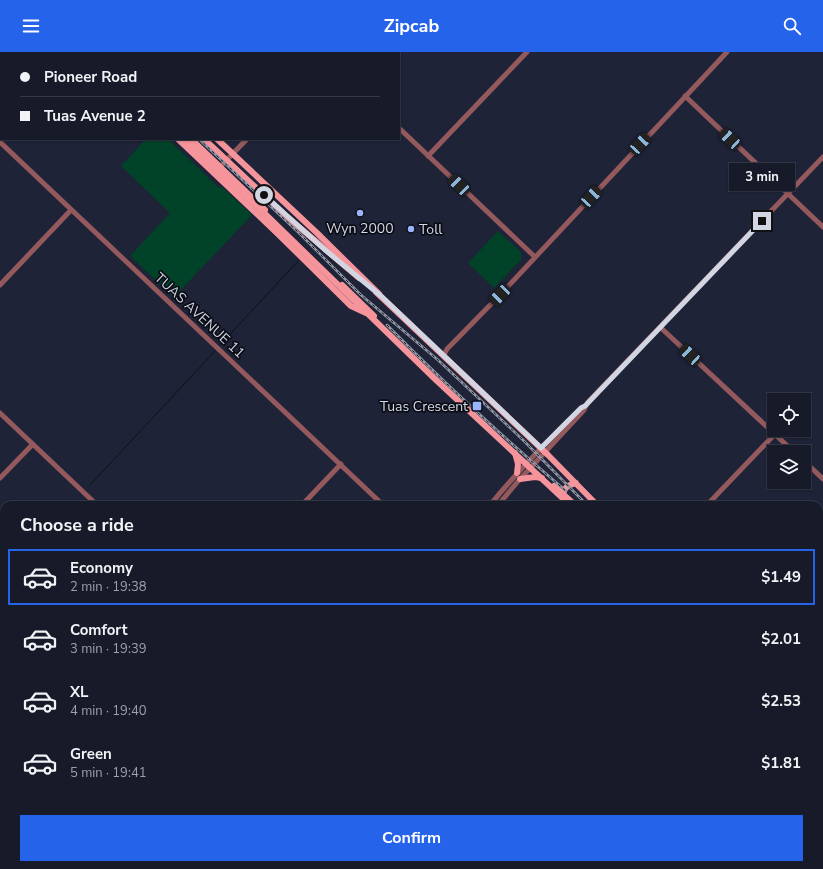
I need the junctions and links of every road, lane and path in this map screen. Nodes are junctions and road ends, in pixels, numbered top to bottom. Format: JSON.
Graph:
{"nodes":[{"id":1,"x":527,"y":52,"type":"edge"},
{"id":2,"x":726,"y":52,"type":"edge"},
{"id":3,"x":685,"y":96,"type":"junction"},
{"id":4,"x":400,"y":129,"type":"edge"},
{"id":5,"x":181,"y":140,"type":"edge"},
{"id":6,"x":192,"y":140,"type":"edge"},
{"id":7,"x":205,"y":140,"type":"edge"},
{"id":8,"x":218,"y":140,"type":"edge"},
{"id":9,"x":246,"y":140,"type":"edge"},
{"id":10,"x":0,"y":142,"type":"edge"},
{"id":11,"x":428,"y":156,"type":"junction"},
{"id":12,"x":823,"y":157,"type":"edge"},
{"id":13,"x":227,"y":160,"type":"junction"},
{"id":14,"x":220,"y":167,"type":"junction"},
{"id":15,"x":789,"y":194,"type":"junction"},
{"id":16,"x":71,"y":210,"type":"junction"},
{"id":17,"x":823,"y":227,"type":"edge"},
{"id":18,"x":535,"y":257,"type":"junction"},
{"id":19,"x":0,"y":285,"type":"edge"},
{"id":20,"x":379,"y":294,"type":"junction"},
{"id":21,"x":660,"y":327,"type":"junction"},
{"id":22,"x":444,"y":354,"type":"junction"},
{"id":23,"x":0,"y":413,"type":"edge"},
{"id":24,"x":767,"y":427,"type":"edge"},
{"id":25,"x":772,"y":437,"type":"edge"},
{"id":26,"x":778,"y":437,"type":"edge"},
{"id":27,"x":33,"y":444,"type":"junction"},
{"id":28,"x":787,"y":445,"type":"edge"},
{"id":29,"x":543,"y":450,"type":"junction"},
{"id":30,"x":515,"y":451,"type":"junction"},
{"id":31,"x":340,"y":464,"type":"junction"},
{"id":32,"x":530,"y":464,"type":"junction"},
{"id":33,"x":811,"y":468,"type":"edge"},
{"id":34,"x":518,"y":476,"type":"junction"},
{"id":35,"x":0,"y":478,"type":"edge"},
{"id":36,"x":546,"y":479,"type":"junction"},
{"id":37,"x":823,"y":479,"type":"edge"},
{"id":38,"x":576,"y":483,"type":"junction"},
{"id":39,"x":563,"y":494,"type":"junction"},
{"id":40,"x":93,"y":501,"type":"edge"},
{"id":41,"x":306,"y":501,"type":"edge"},
{"id":42,"x":380,"y":501,"type":"edge"},
{"id":43,"x":494,"y":501,"type":"edge"},
{"id":44,"x":501,"y":501,"type":"edge"},
{"id":45,"x":566,"y":501,"type":"edge"},
{"id":46,"x":571,"y":501,"type":"edge"},
{"id":47,"x":593,"y":501,"type":"edge"},
{"id":48,"x":711,"y":501,"type":"edge"}],
"edges":[{"from":1,"to":11,"type":"street"},
{"from":2,"to":3,"type":"street"},
{"from":3,"to":15,"type":"street"},
{"from":3,"to":18,"type":"street"},
{"from":4,"to":11,"type":"street"},
{"from":5,"to":45,"type":"main road","bridge":true},
{"from":6,"to":14,"type":"main road"},
{"from":7,"to":13,"type":"main road"},
{"from":8,"to":20,"type":"main road","bridge":true},
{"from":9,"to":13,"type":"street"},
{"from":10,"to":16,"type":"street","name":"TUAS AVENUE 11"},
{"from":11,"to":18,"type":"street"},
{"from":12,"to":15,"type":"street"},
{"from":13,"to":14,"type":"street"},
{"from":13,"to":20,"type":"main road"},
{"from":14,"to":30,"type":"main road"},
{"from":15,"to":17,"type":"street"},
{"from":15,"to":21,"type":"street"},
{"from":16,"to":19,"type":"street"},
{"from":16,"to":31,"type":"street","name":"TUAS AVENUE 11"},
{"from":18,"to":22,"type":"street"},
{"from":20,"to":22,"type":"main road"},
{"from":21,"to":24,"type":"street"},
{"from":21,"to":29,"type":"street"},
{"from":22,"to":29,"type":"main road"},
{"from":23,"to":27,"type":"street"},
{"from":25,"to":48,"type":"street"},
{"from":26,"to":28,"type":"street"},
{"from":27,"to":35,"type":"street"},
{"from":27,"to":40,"type":"street"},
{"from":29,"to":32,"type":"street"},
{"from":29,"to":38,"type":"main road"},
{"from":30,"to":32,"type":"main road"},
{"from":30,"to":34,"type":"main road"},
{"from":31,"to":41,"type":"street"},
{"from":31,"to":42,"type":"street","name":"TUAS AVENUE 11"},
{"from":32,"to":34,"type":"street"},
{"from":32,"to":36,"type":"main road"},
{"from":33,"to":37,"type":"street"},
{"from":34,"to":36,"type":"main road"},
{"from":34,"to":43,"type":"street"},
{"from":34,"to":44,"type":"street"},
{"from":36,"to":39,"type":"main road"},
{"from":38,"to":39,"type":"main road"},
{"from":38,"to":47,"type":"main road"},
{"from":39,"to":46,"type":"main road"}]}
